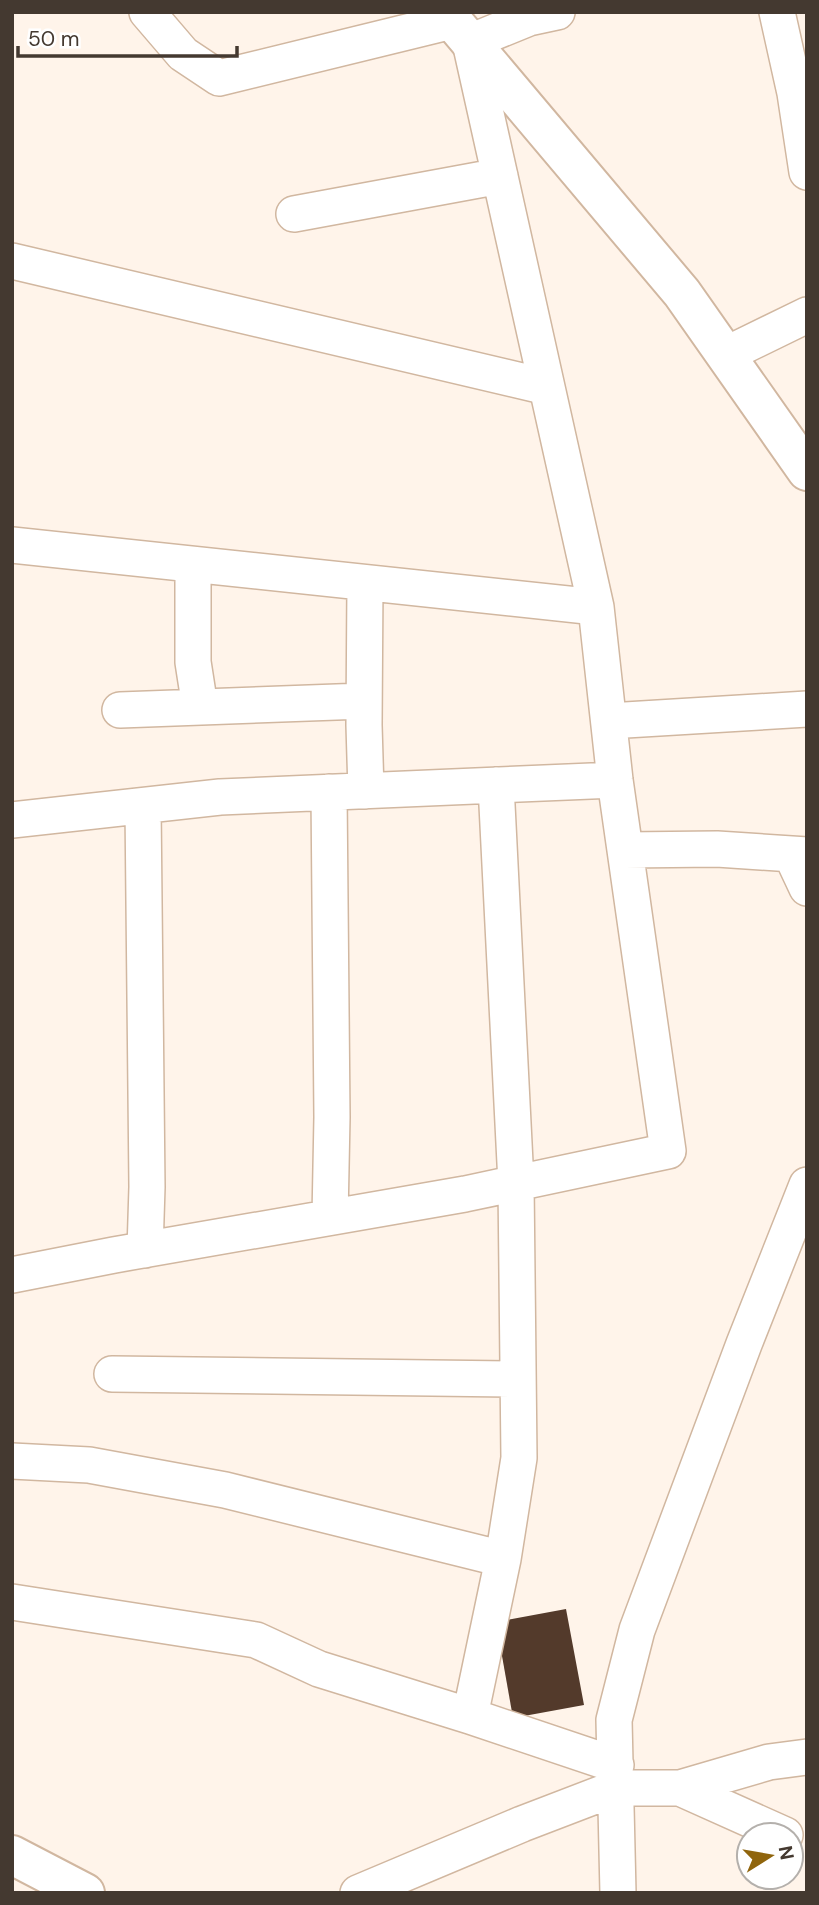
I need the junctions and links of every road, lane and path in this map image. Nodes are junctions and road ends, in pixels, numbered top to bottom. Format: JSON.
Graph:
{"nodes":[{"id":1,"x":146,"y":12,"type":"edge"},
{"id":2,"x":557,"y":12,"type":"edge"},
{"id":3,"x":777,"y":12,"type":"edge"},
{"id":4,"x":456,"y":25,"type":"edge"},
{"id":5,"x":801,"y":94,"type":"edge"},
{"id":6,"x":807,"y":172,"type":"edge"},
{"id":7,"x":500,"y":176,"type":"junction"},
{"id":8,"x":294,"y":214,"type":"dead end"},
{"id":9,"x":12,"y":261,"type":"edge"},
{"id":10,"x":807,"y":315,"type":"edge"},
{"id":11,"x":725,"y":355,"type":"junction"},
{"id":12,"x":547,"y":387,"type":"junction"},
{"id":13,"x":807,"y":471,"type":"edge"},
{"id":14,"x":12,"y":545,"type":"edge"},
{"id":15,"x":193,"y":565,"type":"junction"},
{"id":16,"x":365,"y":583,"type":"junction"},
{"id":17,"x":596,"y":607,"type":"junction"},
{"id":18,"x":364,"y":701,"type":"junction"},
{"id":19,"x":200,"y":707,"type":"junction"},
{"id":20,"x":807,"y":709,"type":"edge"},
{"id":21,"x":120,"y":710,"type":"dead end"},
{"id":22,"x":609,"y":721,"type":"junction"},
{"id":23,"x":615,"y":780,"type":"junction"},
{"id":24,"x":496,"y":785,"type":"junction"},
{"id":25,"x":366,"y":791,"type":"junction"},
{"id":26,"x":329,"y":792,"type":"junction"},
{"id":27,"x":142,"y":806,"type":"junction"},
{"id":28,"x":12,"y":820,"type":"edge"},
{"id":29,"x":625,"y":850,"type":"junction"},
{"id":30,"x":799,"y":855,"type":"edge"},
{"id":31,"x":807,"y":888,"type":"edge"},
{"id":32,"x":516,"y":1183,"type":"junction"},
{"id":33,"x":807,"y":1185,"type":"edge"},
{"id":34,"x":330,"y":1217,"type":"junction"},
{"id":35,"x":145,"y":1250,"type":"junction"},
{"id":36,"x":793,"y":1256,"type":"edge"},
{"id":37,"x":12,"y":1275,"type":"edge"},
{"id":38,"x":112,"y":1374,"type":"dead end"},
{"id":39,"x":518,"y":1379,"type":"junction"},
{"id":40,"x":12,"y":1461,"type":"edge"},
{"id":41,"x":503,"y":1559,"type":"junction"},
{"id":42,"x":12,"y":1602,"type":"edge"},
{"id":43,"x":470,"y":1716,"type":"junction"},
{"id":44,"x":807,"y":1756,"type":"edge"},
{"id":45,"x":616,"y":1777,"type":"junction"},
{"id":46,"x":680,"y":1788,"type":"junction"},
{"id":47,"x":754,"y":1821,"type":"edge"},
{"id":48,"x":12,"y":1855,"type":"edge"},
{"id":49,"x":85,"y":1893,"type":"edge"},
{"id":50,"x":358,"y":1893,"type":"edge"},
{"id":51,"x":618,"y":1893,"type":"edge"}],
"edges":[{"from":1,"to":4,"type":"street"},
{"from":2,"to":4,"type":"street"},
{"from":3,"to":5,"type":"street"},
{"from":4,"to":7,"type":"street"},
{"from":4,"to":11,"type":"street"},
{"from":5,"to":6,"type":"street"},
{"from":7,"to":8,"type":"street"},
{"from":7,"to":12,"type":"street"},
{"from":9,"to":12,"type":"street"},
{"from":10,"to":11,"type":"street"},
{"from":11,"to":13,"type":"street"},
{"from":12,"to":17,"type":"street"},
{"from":14,"to":15,"type":"street"},
{"from":15,"to":16,"type":"street"},
{"from":15,"to":19,"type":"street"},
{"from":16,"to":17,"type":"street"},
{"from":16,"to":18,"type":"street"},
{"from":17,"to":22,"type":"street"},
{"from":18,"to":19,"type":"street"},
{"from":18,"to":25,"type":"street"},
{"from":19,"to":21,"type":"street"},
{"from":20,"to":22,"type":"street"},
{"from":22,"to":23,"type":"street"},
{"from":23,"to":24,"type":"street"},
{"from":23,"to":29,"type":"street"},
{"from":24,"to":25,"type":"street"},
{"from":24,"to":32,"type":"street"},
{"from":25,"to":26,"type":"street"},
{"from":26,"to":27,"type":"street"},
{"from":26,"to":34,"type":"street"},
{"from":27,"to":28,"type":"street"},
{"from":27,"to":35,"type":"street"},
{"from":29,"to":30,"type":"street"},
{"from":29,"to":32,"type":"street"},
{"from":30,"to":31,"type":"street"},
{"from":32,"to":34,"type":"street"},
{"from":32,"to":39,"type":"street"},
{"from":33,"to":36,"type":"street"},
{"from":34,"to":35,"type":"street"},
{"from":35,"to":37,"type":"street"},
{"from":36,"to":45,"type":"street"},
{"from":38,"to":39,"type":"street"},
{"from":39,"to":41,"type":"street"},
{"from":40,"to":41,"type":"street"},
{"from":41,"to":43,"type":"street"},
{"from":42,"to":43,"type":"street"},
{"from":43,"to":45,"type":"street"},
{"from":44,"to":46,"type":"street"},
{"from":45,"to":46,"type":"street"},
{"from":45,"to":50,"type":"street"},
{"from":45,"to":51,"type":"street"},
{"from":46,"to":47,"type":"street"},
{"from":48,"to":49,"type":"street"}]}
